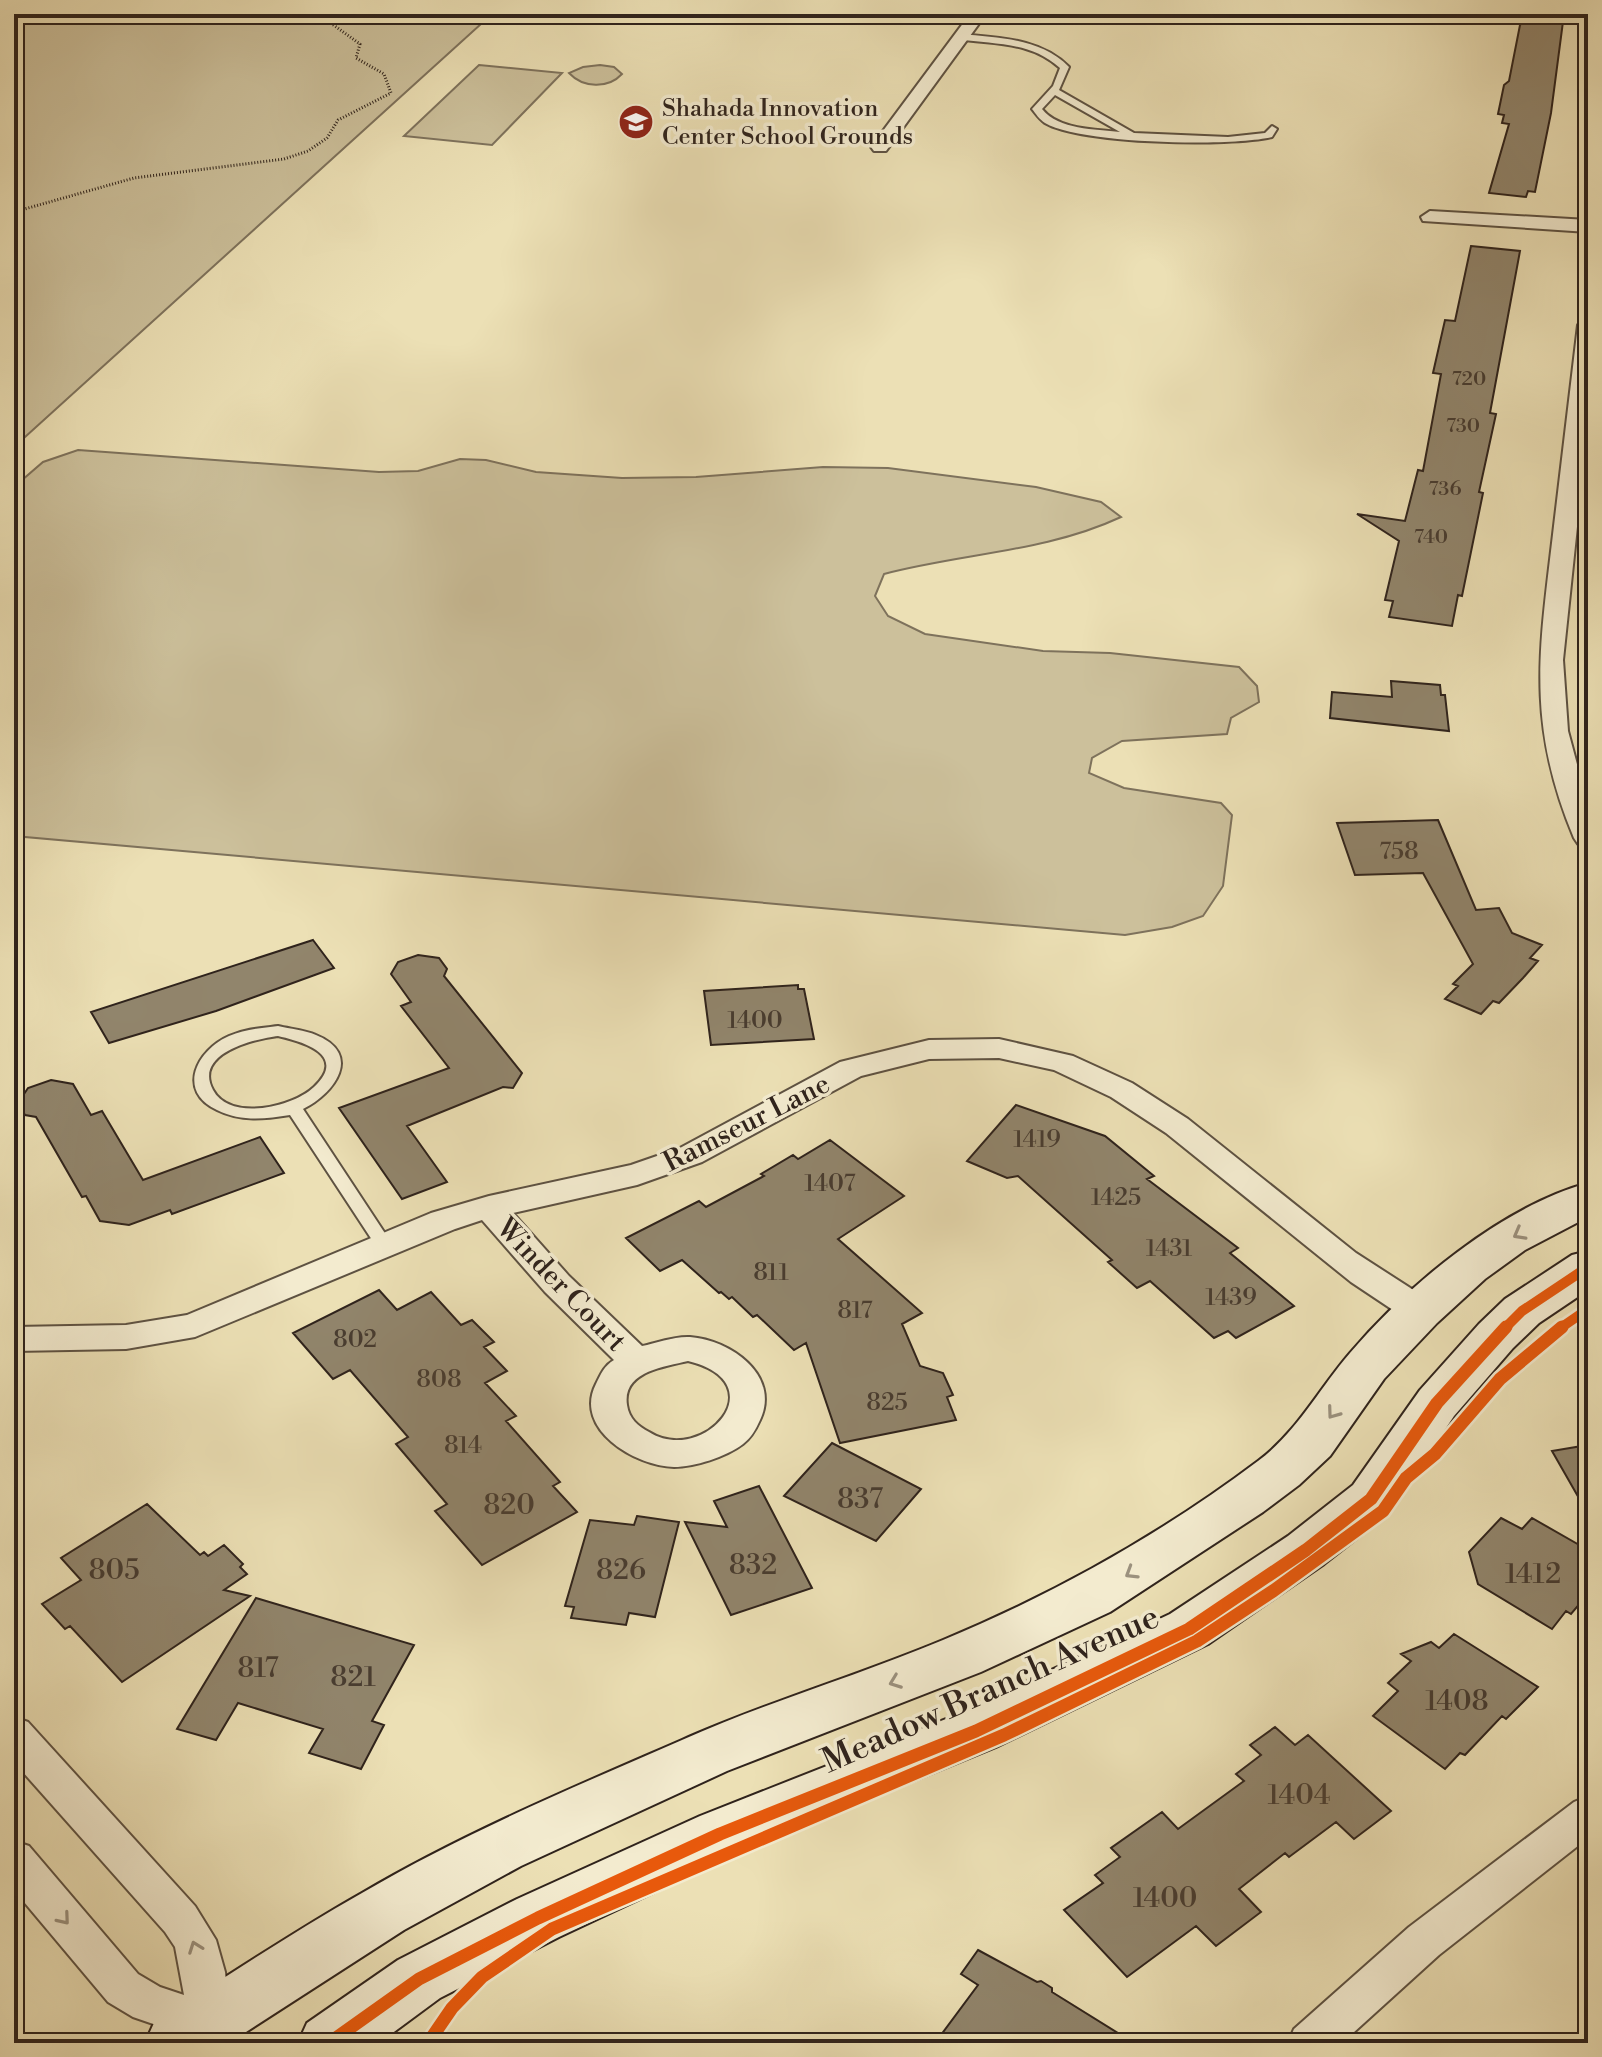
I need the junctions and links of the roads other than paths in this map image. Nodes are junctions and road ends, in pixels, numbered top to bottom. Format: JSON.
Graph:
{"nodes":[{"id":1,"x":978,"y":14,"type":"edge"},
{"id":2,"x":961,"y":37,"type":"junction"},
{"id":3,"x":1055,"y":91,"type":"junction"},
{"id":4,"x":1272,"y":129,"type":"dead end"},
{"id":5,"x":1130,"y":134,"type":"junction"},
{"id":6,"x":880,"y":147,"type":"dead end"},
{"id":7,"x":1430,"y":217,"type":"dead end"},
{"id":8,"x":1588,"y":226,"type":"edge"},
{"id":9,"x":1588,"y":325,"type":"edge"},
{"id":10,"x":1586,"y":353,"type":"edge"},
{"id":11,"x":1577,"y":507,"type":"edge"},
{"id":12,"x":1588,"y":838,"type":"edge"},
{"id":13,"x":294,"y":1108,"type":"junction"},
{"id":14,"x":1588,"y":1198,"type":"edge"},
{"id":15,"x":489,"y":1207,"type":"junction"},
{"id":16,"x":384,"y":1245,"type":"junction"},
{"id":17,"x":1588,"y":1267,"type":"edge"},
{"id":18,"x":1420,"y":1311,"type":"junction"},
{"id":19,"x":14,"y":1339,"type":"edge"},
{"id":20,"x":635,"y":1360,"type":"dead end"},
{"id":21,"x":14,"y":1734,"type":"edge"},
{"id":22,"x":1588,"y":1814,"type":"edge"},
{"id":23,"x":14,"y":1859,"type":"edge"},
{"id":24,"x":203,"y":2036,"type":"edge"},
{"id":25,"x":329,"y":2043,"type":"edge"},
{"id":26,"x":1310,"y":2043,"type":"edge"}],
"edges":[{"from":1,"to":2,"type":"street"},
{"from":2,"to":3,"type":"lane"},
{"from":2,"to":6,"type":"street"},
{"from":3,"to":5,"type":"lane"},
{"from":3,"to":5,"type":"lane"},
{"from":4,"to":5,"type":"lane"},
{"from":7,"to":8,"type":"street"},
{"from":9,"to":10,"type":"street"},
{"from":10,"to":11,"type":"street"},
{"from":11,"to":12,"type":"street"},
{"from":13,"to":13,"type":"lane"},
{"from":13,"to":16,"type":"lane"},
{"from":14,"to":18,"type":"main road","name":"Meadow Branch Avenue","one_way":true},
{"from":15,"to":16,"type":"street","name":"Ramseur Lane"},
{"from":15,"to":18,"type":"street","name":"Ramseur Lane"},
{"from":15,"to":20,"type":"street","name":"Winder Court"},
{"from":16,"to":19,"type":"street","name":"Ramseur Lane"},
{"from":17,"to":25,"type":"main road","name":"Meadow Branch Avenue"},
{"from":18,"to":24,"type":"main road","name":"Meadow Branch Avenue","one_way":true},
{"from":24,"to":21,"type":"street","one_way":true},
{"from":22,"to":26,"type":"street"},
{"from":23,"to":24,"type":"street","one_way":true}]}
